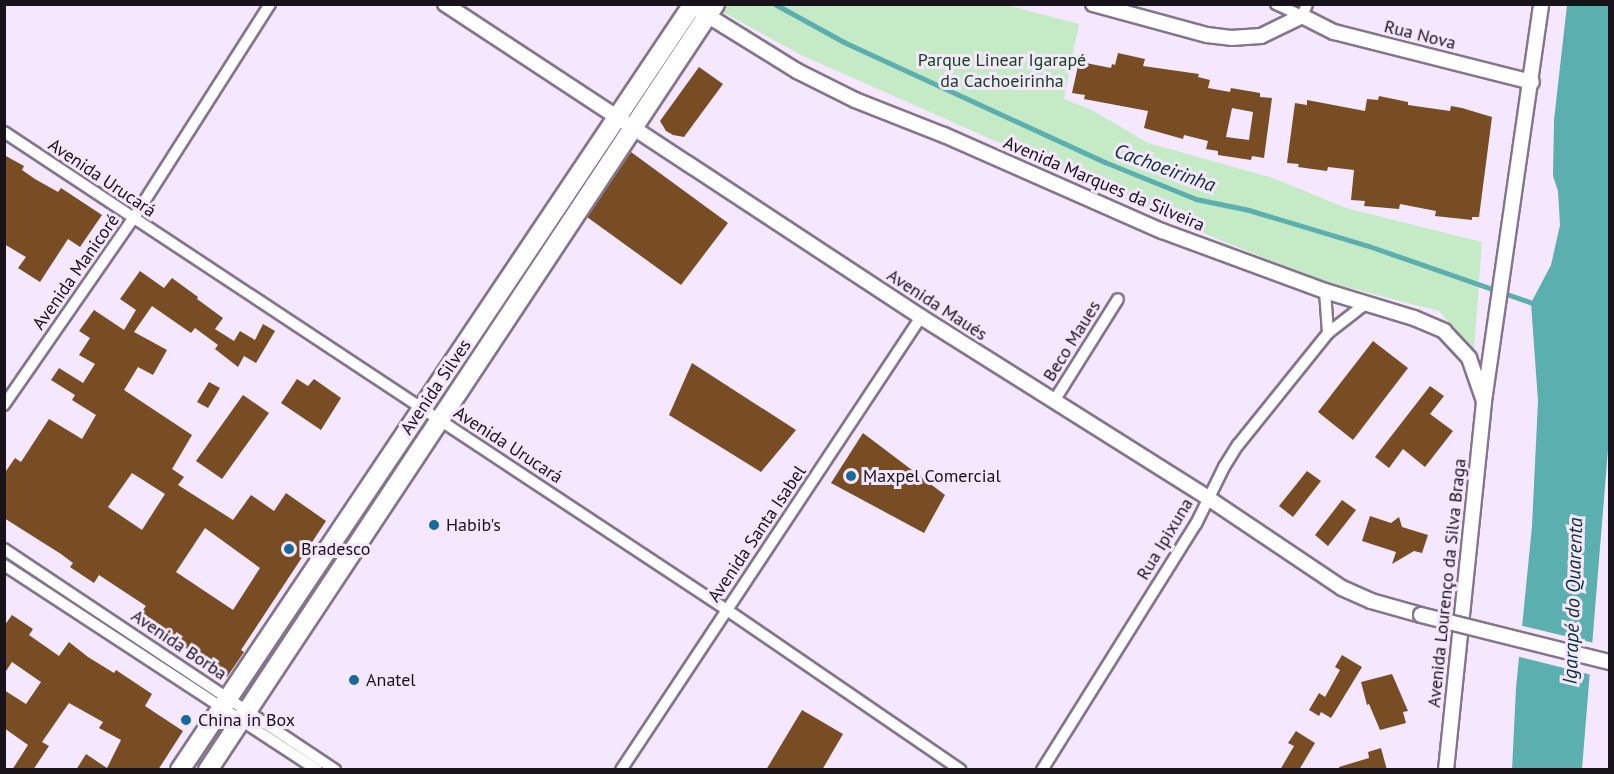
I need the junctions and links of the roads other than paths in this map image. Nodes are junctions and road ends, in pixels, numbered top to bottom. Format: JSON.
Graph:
{"nodes":[{"id":1,"x":270,"y":4,"type":"edge"},
{"id":2,"x":445,"y":4,"type":"edge"},
{"id":3,"x":1093,"y":4,"type":"edge"},
{"id":4,"x":1276,"y":4,"type":"edge"},
{"id":5,"x":1541,"y":4,"type":"edge"},
{"id":6,"x":699,"y":7,"type":"edge"},
{"id":7,"x":1304,"y":10,"type":"edge"},
{"id":8,"x":1532,"y":82,"type":"junction"},
{"id":9,"x":618,"y":117,"type":"junction"},
{"id":10,"x":635,"y":127,"type":"junction"},
{"id":11,"x":4,"y":132,"type":"edge"},
{"id":12,"x":133,"y":219,"type":"junction"},
{"id":13,"x":1324,"y":291,"type":"junction"},
{"id":14,"x":1118,"y":299,"type":"dead end"},
{"id":15,"x":1364,"y":304,"type":"junction"},
{"id":16,"x":921,"y":317,"type":"junction"},
{"id":17,"x":1328,"y":333,"type":"junction"},
{"id":18,"x":1054,"y":401,"type":"junction"},
{"id":19,"x":1484,"y":401,"type":"junction"},
{"id":20,"x":4,"y":405,"type":"edge"},
{"id":21,"x":422,"y":409,"type":"junction"},
{"id":22,"x":439,"y":419,"type":"junction"},
{"id":23,"x":1208,"y":498,"type":"junction"},
{"id":24,"x":4,"y":549,"type":"edge"},
{"id":25,"x":4,"y":565,"type":"edge"},
{"id":26,"x":727,"y":610,"type":"junction"},
{"id":27,"x":1610,"y":662,"type":"edge"},
{"id":28,"x":225,"y":702,"type":"junction"},
{"id":29,"x":244,"y":715,"type":"junction"},
{"id":30,"x":180,"y":770,"type":"edge"},
{"id":31,"x":208,"y":770,"type":"edge"},
{"id":32,"x":317,"y":770,"type":"edge"},
{"id":33,"x":335,"y":770,"type":"edge"},
{"id":34,"x":621,"y":770,"type":"edge"},
{"id":35,"x":962,"y":770,"type":"edge"},
{"id":36,"x":1042,"y":770,"type":"edge"},
{"id":37,"x":1446,"y":770,"type":"edge"}],
"edges":[{"from":1,"to":12,"type":"street","name":"Avenida Manicoré"},
{"from":2,"to":9,"type":"street","name":"Avenida Maués"},
{"from":3,"to":7,"type":"street"},
{"from":4,"to":7,"type":"street","name":"Rua Nova"},
{"from":5,"to":8,"type":"street","name":"Avenida Lourenço da Silva Braga"},
{"from":6,"to":9,"type":"main road","name":"Avenida Silves"},
{"from":6,"to":10,"type":"main road","name":"Avenida Silves"},
{"from":6,"to":13,"type":"street","name":"Avenida Marques da Silveira"},
{"from":7,"to":8,"type":"street","name":"Rua Nova"},
{"from":8,"to":19,"type":"street","name":"Avenida Lourenço da Silva Braga"},
{"from":9,"to":10,"type":"street","name":"Avenida Maués"},
{"from":9,"to":21,"type":"main road","name":"Avenida Silves"},
{"from":10,"to":16,"type":"street","name":"Avenida Maués"},
{"from":10,"to":22,"type":"main road","name":"Avenida Silves"},
{"from":11,"to":12,"type":"street","name":"Avenida Urucará"},
{"from":12,"to":20,"type":"street","name":"Avenida Manicoré"},
{"from":12,"to":21,"type":"street","name":"Avenida Urucará"},
{"from":13,"to":15,"type":"street","name":"Avenida Marques da Silveira"},
{"from":13,"to":17,"type":"street"},
{"from":14,"to":18,"type":"street","name":"Beco Maues"},
{"from":15,"to":17,"type":"street","name":"Rua Ipixuna"},
{"from":15,"to":19,"type":"street","name":"Avenida Marques da Silveira"},
{"from":16,"to":18,"type":"street","name":"Avenida Maués"},
{"from":16,"to":26,"type":"street","name":"Avenida Santa Isabel"},
{"from":17,"to":23,"type":"street","name":"Rua Ipixuna"},
{"from":18,"to":23,"type":"street","name":"Avenida Maués"},
{"from":19,"to":37,"type":"street","name":"Avenida Lourenço da Silva Braga"},
{"from":21,"to":22,"type":"street","name":"Avenida Urucará"},
{"from":21,"to":28,"type":"main road","name":"Avenida Silves"},
{"from":22,"to":26,"type":"street","name":"Avenida Urucará"},
{"from":22,"to":29,"type":"main road","name":"Avenida Silves"},
{"from":23,"to":27,"type":"street","name":"Avenida Maués","bridge":true},
{"from":23,"to":36,"type":"street","name":"Rua Ipixuna"},
{"from":24,"to":28,"type":"street","name":"Avenida Borba"},
{"from":25,"to":28,"type":"street","name":"Avenida Borba"},
{"from":26,"to":34,"type":"street","name":"Avenida Santa Isabel"},
{"from":26,"to":35,"type":"street","name":"Avenida Urucará"},
{"from":28,"to":29,"type":"street","name":"Avenida Borba"},
{"from":28,"to":30,"type":"main road","name":"Avenida Silves"},
{"from":29,"to":31,"type":"main road","name":"Avenida Silves"},
{"from":29,"to":32,"type":"street","name":"Avenida Borba"},
{"from":29,"to":33,"type":"street","name":"Avenida Borba"}]}
